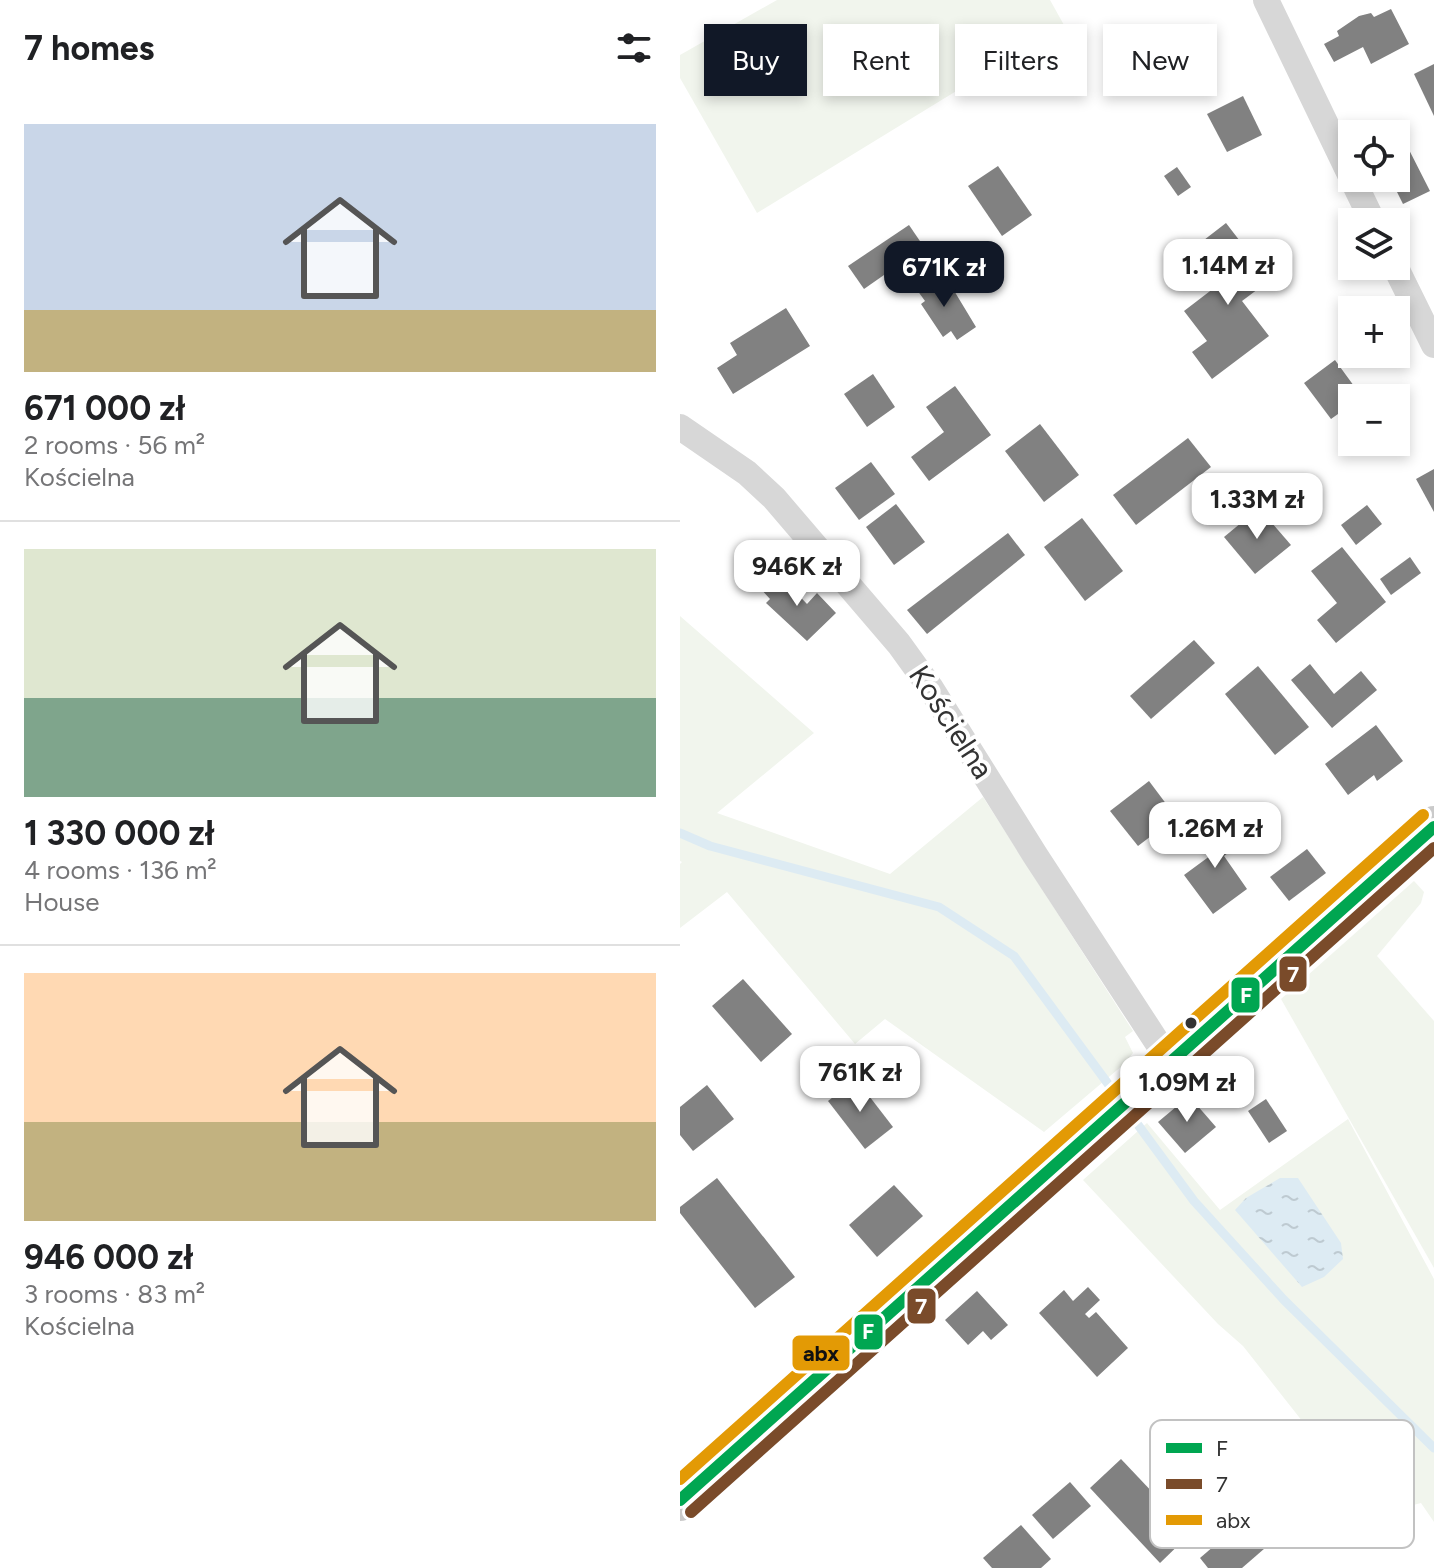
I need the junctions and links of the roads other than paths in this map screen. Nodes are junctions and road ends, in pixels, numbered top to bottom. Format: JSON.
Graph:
{"nodes":[{"id":1,"x":1266,"y":0,"type":"edge"},
{"id":2,"x":1366,"y":208,"type":"edge"},
{"id":3,"x":1402,"y":280,"type":"edge"},
{"id":4,"x":1434,"y":345,"type":"edge"},
{"id":5,"x":680,"y":427,"type":"edge"},
{"id":6,"x":1434,"y":827,"type":"edge"},
{"id":7,"x":1170,"y":1062,"type":"junction"},
{"id":8,"x":680,"y":1500,"type":"edge"}],
"edges":[{"from":1,"to":2,"type":"street"},
{"from":3,"to":4,"type":"street"},
{"from":5,"to":7,"type":"street","name":"Kościelna"},
{"from":6,"to":7,"type":"main road"},
{"from":7,"to":8,"type":"main road"}]}
